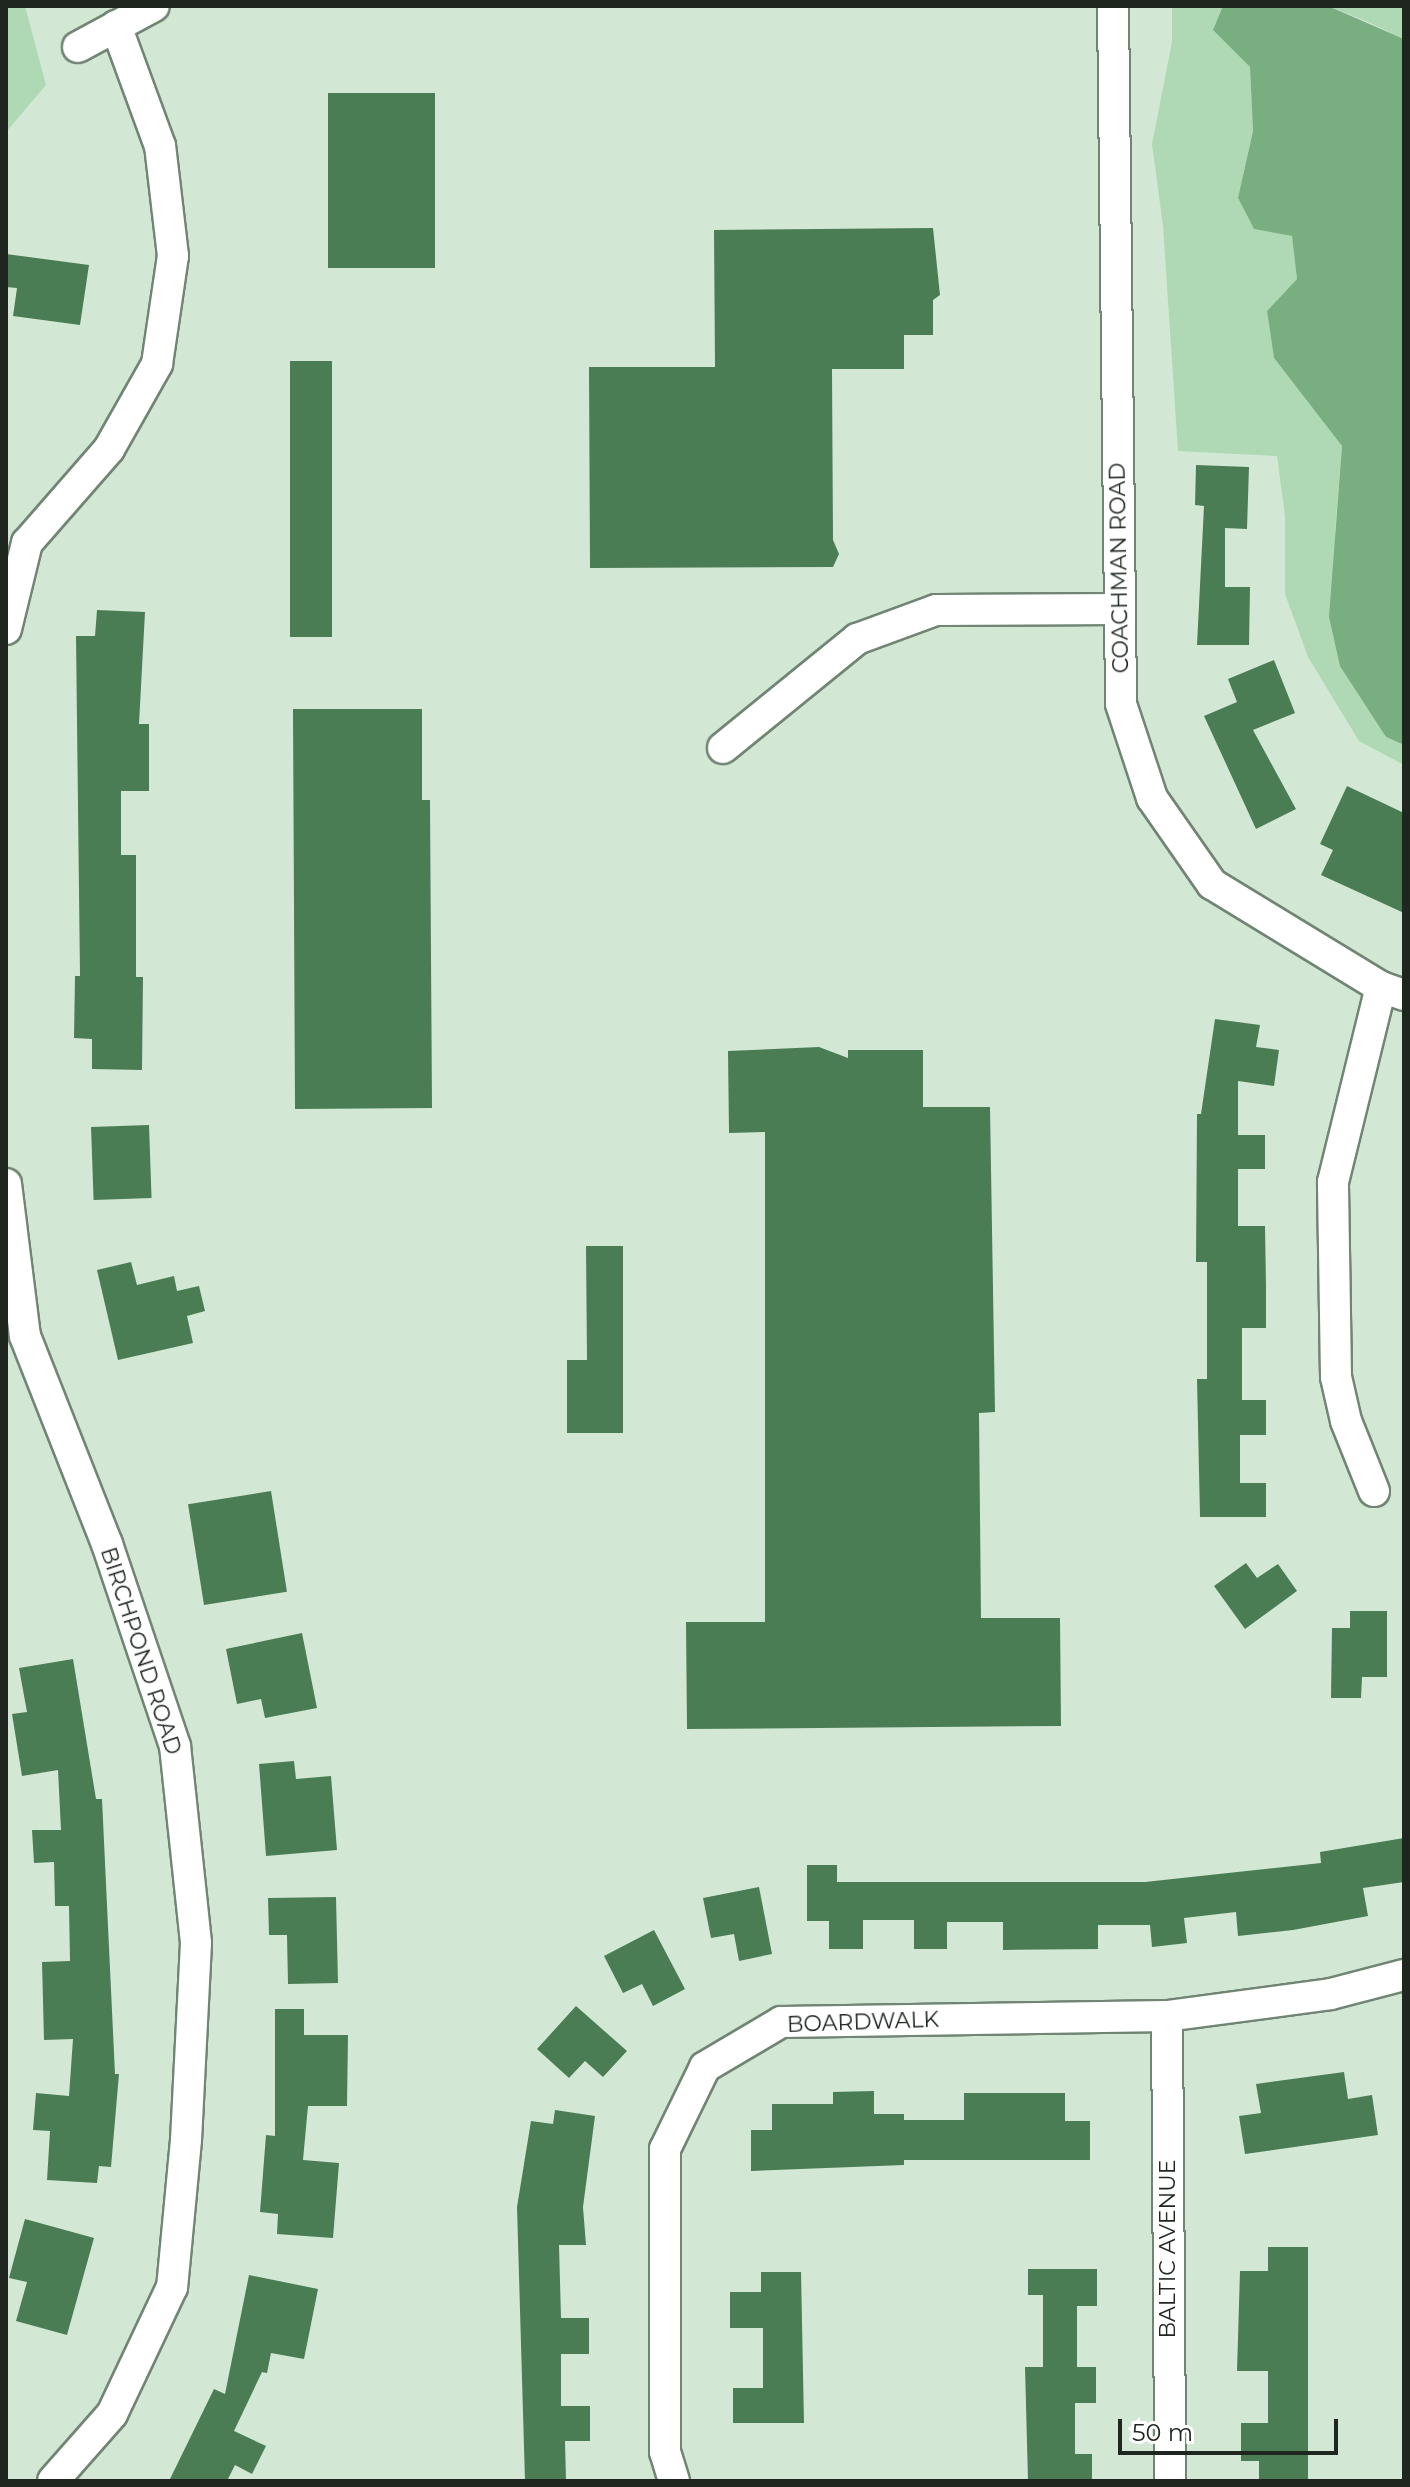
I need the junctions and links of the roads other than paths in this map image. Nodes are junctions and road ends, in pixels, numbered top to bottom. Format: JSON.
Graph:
{"nodes":[{"id":1,"x":154,"y":6,"type":"edge"},
{"id":2,"x":1113,"y":6,"type":"edge"},
{"id":3,"x":116,"y":26,"type":"junction"},
{"id":4,"x":78,"y":47,"type":"dead end"},
{"id":5,"x":1120,"y":609,"type":"junction"},
{"id":6,"x":6,"y":629,"type":"edge"},
{"id":7,"x":723,"y":748,"type":"dead end"},
{"id":8,"x":1392,"y":991,"type":"edge"},
{"id":9,"x":6,"y":1184,"type":"edge"},
{"id":10,"x":1374,"y":1491,"type":"dead end"},
{"id":11,"x":1404,"y":1975,"type":"edge"},
{"id":12,"x":1167,"y":2016,"type":"junction"},
{"id":13,"x":53,"y":2481,"type":"edge"},
{"id":14,"x":674,"y":2481,"type":"edge"},
{"id":15,"x":1170,"y":2481,"type":"edge"}],
"edges":[{"from":1,"to":3,"type":"street"},
{"from":2,"to":5,"type":"street","name":"COACHMAN ROAD"},
{"from":3,"to":4,"type":"street"},
{"from":3,"to":6,"type":"street"},
{"from":5,"to":7,"type":"street"},
{"from":5,"to":8,"type":"street","name":"COACHMAN ROAD"},
{"from":8,"to":10,"type":"street"},
{"from":9,"to":13,"type":"street","name":"BIRCHPOND ROAD"},
{"from":11,"to":12,"type":"street","name":"BOARDWALK"},
{"from":12,"to":14,"type":"street","name":"BOARDWALK"},
{"from":12,"to":15,"type":"street","name":"BALTIC AVENUE"}]}
